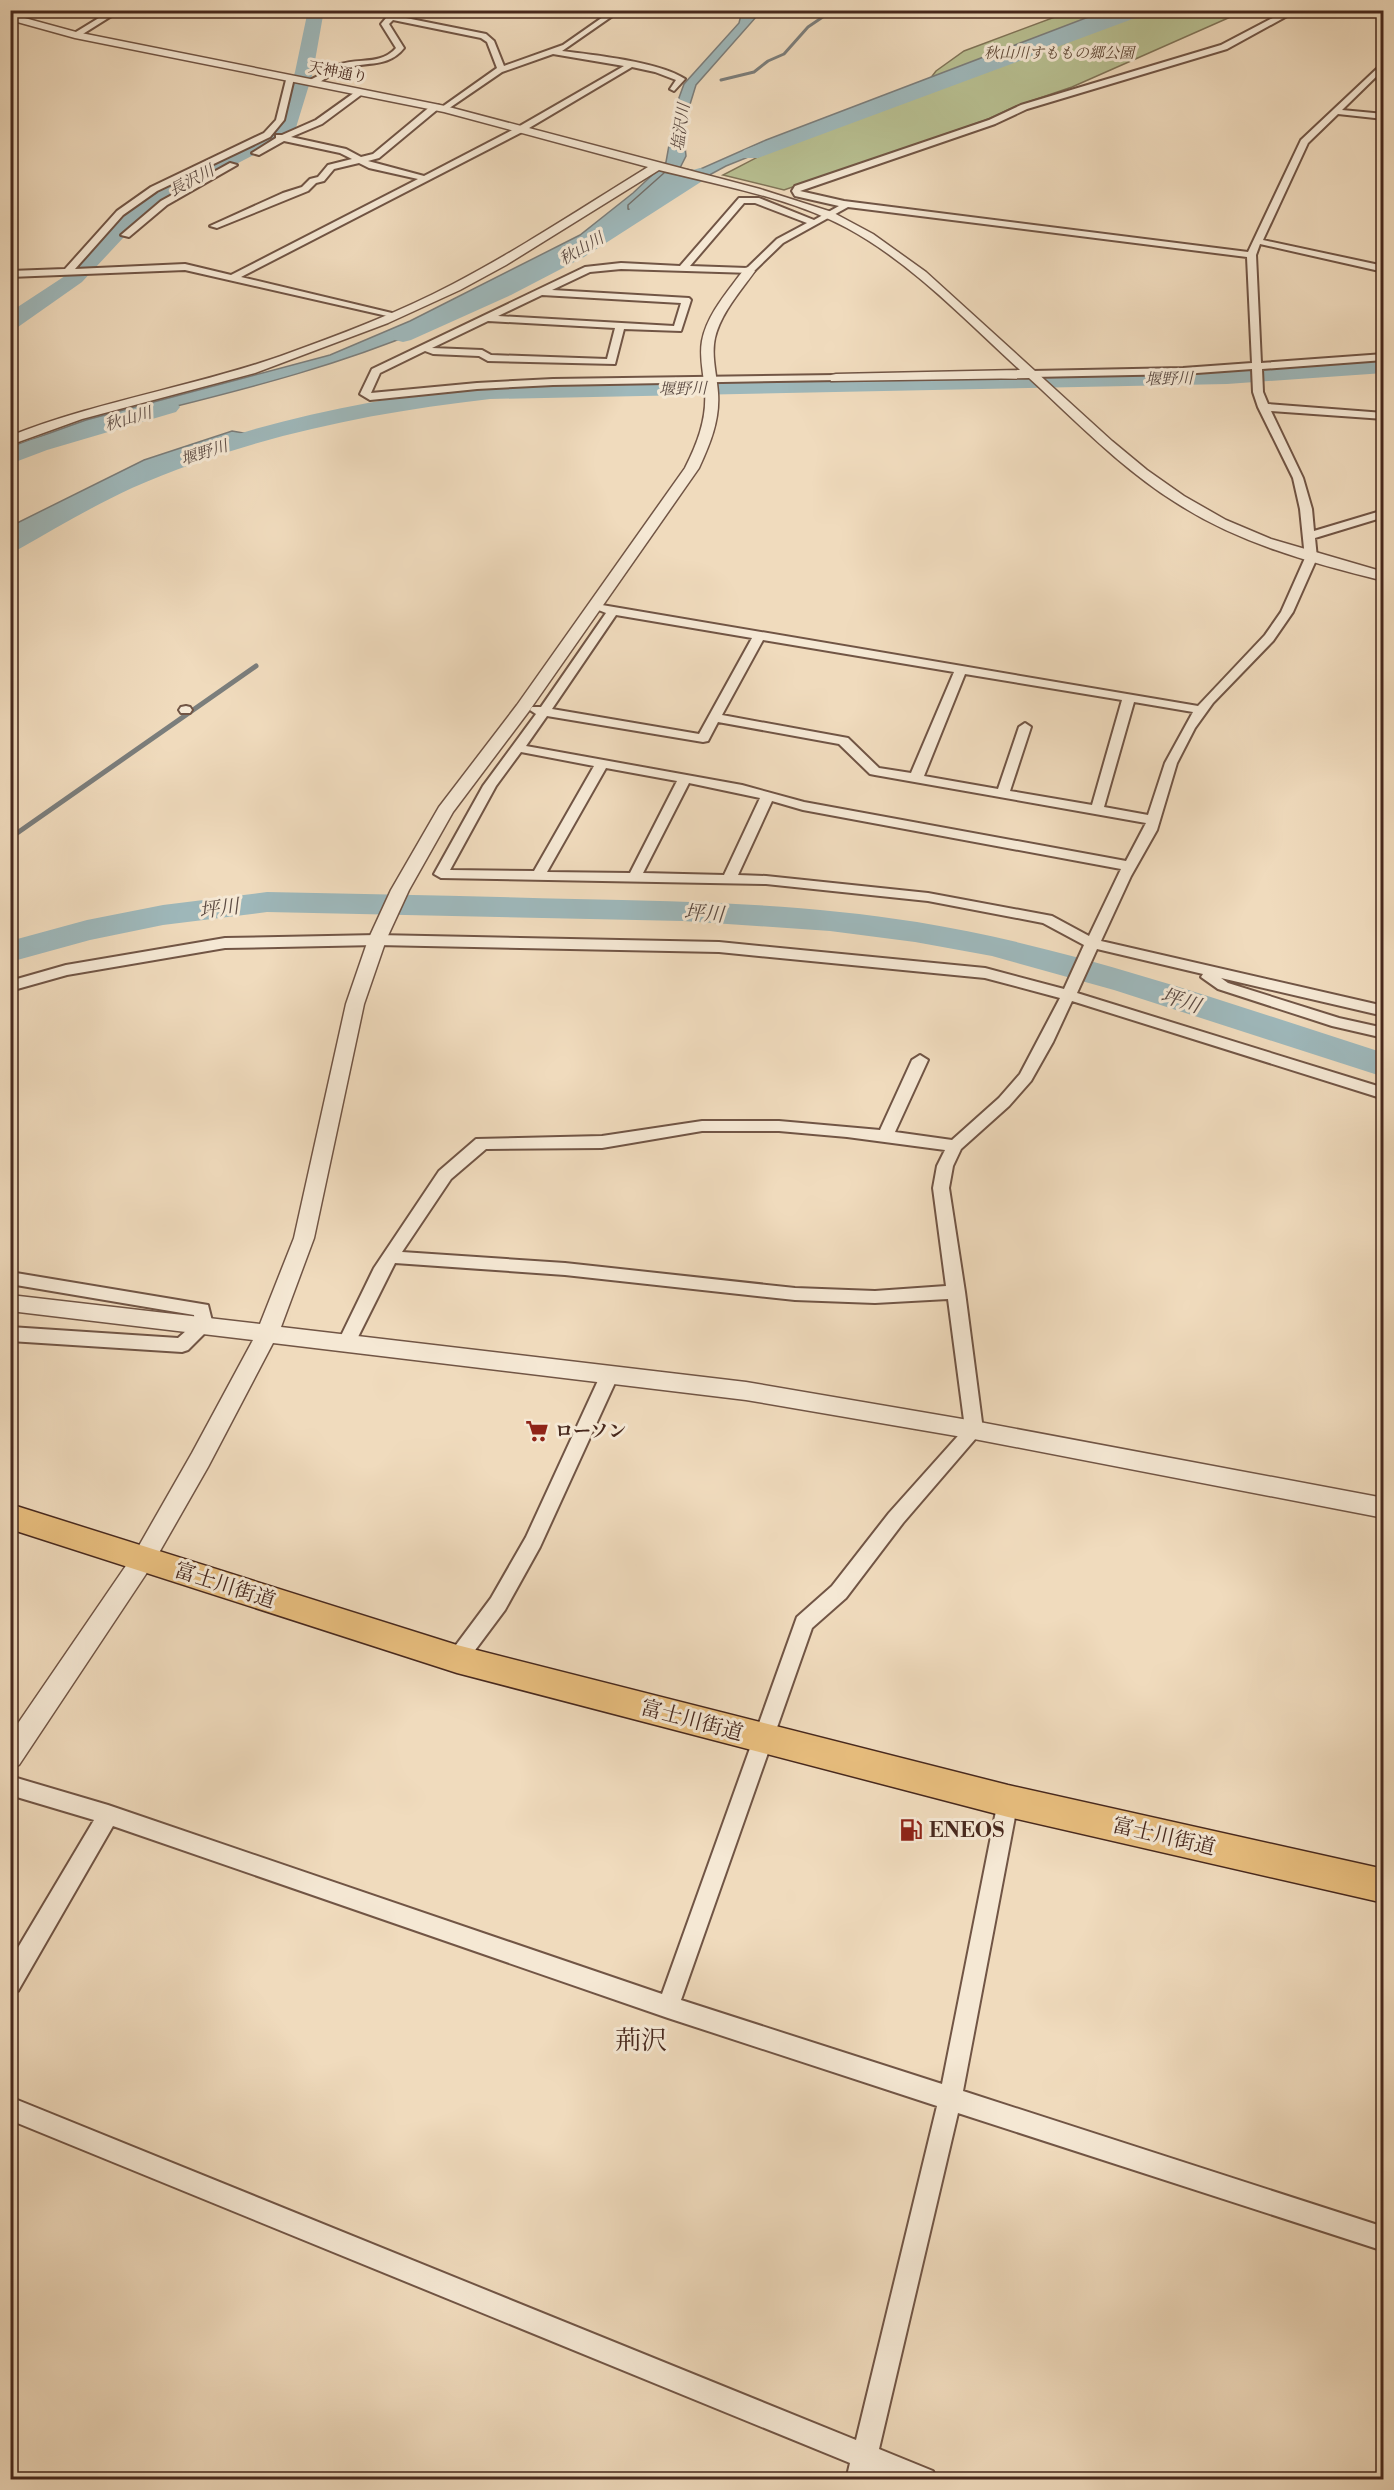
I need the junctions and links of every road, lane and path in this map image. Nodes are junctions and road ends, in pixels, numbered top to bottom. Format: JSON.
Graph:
{"nodes":[{"id":1,"x":118,"y":10,"type":"edge"},
{"id":2,"x":618,"y":10,"type":"edge"},
{"id":3,"x":1295,"y":10,"type":"edge"},
{"id":4,"x":394,"y":14,"type":"edge"},
{"id":5,"x":10,"y":17,"type":"edge"},
{"id":6,"x":75,"y":35,"type":"junction"},
{"id":7,"x":554,"y":52,"type":"junction"},
{"id":8,"x":632,"y":64,"type":"junction"},
{"id":9,"x":1383,"y":64,"type":"edge"},
{"id":10,"x":501,"y":69,"type":"junction"},
{"id":11,"x":291,"y":78,"type":"junction"},
{"id":12,"x":311,"y":82,"type":"junction"},
{"id":13,"x":674,"y":89,"type":"dead end"},
{"id":14,"x":361,"y":92,"type":"junction"},
{"id":15,"x":440,"y":108,"type":"junction"},
{"id":16,"x":1334,"y":111,"type":"junction"},
{"id":17,"x":1383,"y":117,"type":"edge"},
{"id":18,"x":521,"y":129,"type":"junction"},
{"id":19,"x":268,"y":135,"type":"junction"},
{"id":20,"x":284,"y":139,"type":"junction"},
{"id":21,"x":360,"y":160,"type":"junction"},
{"id":22,"x":657,"y":166,"type":"junction"},
{"id":23,"x":424,"y":178,"type":"junction"},
{"id":24,"x":844,"y":204,"type":"junction"},
{"id":25,"x":825,"y":215,"type":"junction"},
{"id":26,"x":812,"y":222,"type":"junction"},
{"id":27,"x":214,"y":226,"type":"dead end"},
{"id":28,"x":126,"y":235,"type":"dead end"},
{"id":29,"x":1257,"y":241,"type":"junction"},
{"id":30,"x":1251,"y":255,"type":"junction"},
{"id":31,"x":185,"y":267,"type":"junction"},
{"id":32,"x":681,"y":269,"type":"junction"},
{"id":33,"x":1383,"y":269,"type":"edge"},
{"id":34,"x":247,"y":271,"type":"junction"},
{"id":35,"x":67,"y":272,"type":"junction"},
{"id":36,"x":749,"y":272,"type":"junction"},
{"id":37,"x":10,"y":274,"type":"edge"},
{"id":38,"x":232,"y":278,"type":"junction"},
{"id":39,"x":540,"y":292,"type":"junction"},
{"id":40,"x":393,"y":316,"type":"junction"},
{"id":41,"x":487,"y":318,"type":"junction"},
{"id":42,"x":620,"y":326,"type":"junction"},
{"id":43,"x":424,"y":348,"type":"junction"},
{"id":44,"x":1383,"y":357,"type":"edge"},
{"id":45,"x":1256,"y":371,"type":"junction"},
{"id":46,"x":1033,"y":375,"type":"junction"},
{"id":47,"x":836,"y":378,"type":"joint"},
{"id":48,"x":710,"y":381,"type":"junction"},
{"id":49,"x":1263,"y":407,"type":"junction"},
{"id":50,"x":1383,"y":416,"type":"edge"},
{"id":51,"x":10,"y":441,"type":"edge"},
{"id":52,"x":1383,"y":513,"type":"edge"},
{"id":53,"x":1309,"y":536,"type":"junction"},
{"id":54,"x":1311,"y":558,"type":"junction"},
{"id":55,"x":1383,"y":577,"type":"edge"},
{"id":56,"x":594,"y":608,"type":"junction"},
{"id":57,"x":613,"y":611,"type":"junction"},
{"id":58,"x":760,"y":635,"type":"junction"},
{"id":59,"x":961,"y":669,"type":"junction"},
{"id":60,"x":1129,"y":697,"type":"junction"},
{"id":61,"x":523,"y":708,"type":"junction"},
{"id":62,"x":1202,"y":710,"type":"junction"},
{"id":63,"x":545,"y":712,"type":"junction"},
{"id":64,"x":716,"y":718,"type":"junction"},
{"id":65,"x":1025,"y":727,"type":"dead end"},
{"id":66,"x":518,"y":748,"type":"junction"},
{"id":67,"x":602,"y":763,"type":"junction"},
{"id":68,"x":685,"y":778,"type":"junction"},
{"id":69,"x":916,"y":778,"type":"junction"},
{"id":70,"x":1003,"y":793,"type":"junction"},
{"id":71,"x":768,"y":796,"type":"junction"},
{"id":72,"x":1097,"y":810,"type":"junction"},
{"id":73,"x":1154,"y":820,"type":"junction"},
{"id":74,"x":1130,"y":866,"type":"junction"},
{"id":75,"x":538,"y":876,"type":"junction"},
{"id":76,"x":634,"y":878,"type":"junction"},
{"id":77,"x":729,"y":879,"type":"junction"},
{"id":78,"x":377,"y":940,"type":"junction"},
{"id":79,"x":1093,"y":944,"type":"junction"},
{"id":80,"x":1189,"y":966,"type":"junction"},
{"id":81,"x":10,"y":986,"type":"edge"},
{"id":82,"x":1070,"y":992,"type":"junction"},
{"id":83,"x":1383,"y":1011,"type":"edge"},
{"id":84,"x":1383,"y":1033,"type":"edge"},
{"id":85,"x":920,"y":1060,"type":"dead end"},
{"id":86,"x":1383,"y":1094,"type":"edge"},
{"id":87,"x":885,"y":1137,"type":"junction"},
{"id":88,"x":955,"y":1146,"type":"junction"},
{"id":89,"x":391,"y":1257,"type":"junction"},
{"id":90,"x":10,"y":1278,"type":"edge"},
{"id":91,"x":957,"y":1292,"type":"junction"},
{"id":92,"x":10,"y":1303,"type":"edge"},
{"id":93,"x":204,"y":1324,"type":"junction"},
{"id":94,"x":268,"y":1332,"type":"junction"},
{"id":95,"x":10,"y":1334,"type":"edge"},
{"id":96,"x":347,"y":1342,"type":"junction"},
{"id":97,"x":610,"y":1374,"type":"junction"},
{"id":98,"x":974,"y":1430,"type":"junction"},
{"id":99,"x":1383,"y":1508,"type":"edge"},
{"id":100,"x":10,"y":1516,"type":"edge"},
{"id":101,"x":144,"y":1558,"type":"junction"},
{"id":102,"x":457,"y":1659,"type":"junction"},
{"id":103,"x":763,"y":1739,"type":"junction"},
{"id":104,"x":10,"y":1757,"type":"edge"},
{"id":105,"x":10,"y":1785,"type":"edge"},
{"id":106,"x":1008,"y":1801,"type":"junction"},
{"id":107,"x":108,"y":1815,"type":"junction"},
{"id":108,"x":1383,"y":1886,"type":"edge"},
{"id":109,"x":10,"y":1983,"type":"edge"},
{"id":110,"x":669,"y":2007,"type":"junction"},
{"id":111,"x":951,"y":2100,"type":"junction"},
{"id":112,"x":10,"y":2108,"type":"edge"},
{"id":113,"x":1383,"y":2239,"type":"edge"},
{"id":114,"x":862,"y":2468,"type":"edge"},
{"id":115,"x":924,"y":2480,"type":"edge"}],
"edges":[{"from":1,"to":6,"type":"street"},
{"from":2,"to":7,"type":"street"},
{"from":3,"to":24,"type":"street"},
{"from":4,"to":10,"type":"street"},
{"from":4,"to":12,"type":"street"},
{"from":5,"to":6,"type":"street","name":"天神通り"},
{"from":6,"to":11,"type":"street","name":"天神通り"},
{"from":7,"to":8,"type":"street"},
{"from":7,"to":10,"type":"street"},
{"from":8,"to":13,"type":"street"},
{"from":8,"to":18,"type":"street"},
{"from":9,"to":16,"type":"street"},
{"from":10,"to":15,"type":"street"},
{"from":11,"to":12,"type":"street","name":"天神通り"},
{"from":11,"to":19,"type":"street"},
{"from":12,"to":14,"type":"street","name":"天神通り"},
{"from":14,"to":15,"type":"street","name":"天神通り"},
{"from":14,"to":20,"type":"street"},
{"from":15,"to":18,"type":"street","name":"天神通り"},
{"from":15,"to":21,"type":"street"},
{"from":16,"to":17,"type":"street"},
{"from":16,"to":29,"type":"street"},
{"from":18,"to":22,"type":"street","name":"天神通り"},
{"from":18,"to":23,"type":"street"},
{"from":19,"to":20,"type":"street"},
{"from":19,"to":35,"type":"street"},
{"from":20,"to":21,"type":"street"},
{"from":20,"to":28,"type":"street"},
{"from":21,"to":23,"type":"street"},
{"from":21,"to":27,"type":"street"},
{"from":22,"to":25,"type":"street","name":"天神通り"},
{"from":22,"to":40,"type":"street"},
{"from":23,"to":34,"type":"street"},
{"from":24,"to":25,"type":"street"},
{"from":24,"to":30,"type":"street"},
{"from":25,"to":26,"type":"street"},
{"from":25,"to":46,"type":"street","name":"天神通り"},
{"from":26,"to":32,"type":"street"},
{"from":26,"to":36,"type":"street"},
{"from":29,"to":30,"type":"street"},
{"from":29,"to":33,"type":"street"},
{"from":30,"to":45,"type":"street"},
{"from":31,"to":34,"type":"street"},
{"from":31,"to":35,"type":"street"},
{"from":31,"to":38,"type":"street"},
{"from":32,"to":36,"type":"street"},
{"from":32,"to":39,"type":"street"},
{"from":34,"to":38,"type":"street"},
{"from":35,"to":37,"type":"street"},
{"from":36,"to":48,"type":"street"},
{"from":38,"to":40,"type":"street"},
{"from":39,"to":41,"type":"street"},
{"from":39,"to":42,"type":"street"},
{"from":40,"to":51,"type":"street"},
{"from":41,"to":42,"type":"street"},
{"from":41,"to":43,"type":"street"},
{"from":42,"to":43,"type":"street"},
{"from":43,"to":48,"type":"street"},
{"from":44,"to":45,"type":"street"},
{"from":45,"to":46,"type":"street"},
{"from":45,"to":49,"type":"street"},
{"from":46,"to":47,"type":"street"},
{"from":46,"to":54,"type":"street","name":"天神通り"},
{"from":47,"to":48,"type":"street"},
{"from":48,"to":56,"type":"street"},
{"from":49,"to":50,"type":"street"},
{"from":49,"to":53,"type":"street"},
{"from":52,"to":53,"type":"street"},
{"from":53,"to":54,"type":"street"},
{"from":54,"to":55,"type":"street","name":"天神通り"},
{"from":54,"to":62,"type":"street"},
{"from":56,"to":57,"type":"street"},
{"from":56,"to":61,"type":"street"},
{"from":57,"to":58,"type":"street"},
{"from":57,"to":63,"type":"street"},
{"from":58,"to":59,"type":"street"},
{"from":58,"to":64,"type":"street"},
{"from":59,"to":60,"type":"street"},
{"from":59,"to":69,"type":"street"},
{"from":60,"to":62,"type":"street"},
{"from":60,"to":72,"type":"street"},
{"from":61,"to":63,"type":"street"},
{"from":61,"to":78,"type":"street"},
{"from":62,"to":73,"type":"street"},
{"from":63,"to":64,"type":"street"},
{"from":63,"to":66,"type":"street"},
{"from":64,"to":69,"type":"street"},
{"from":65,"to":70,"type":"street"},
{"from":66,"to":67,"type":"street"},
{"from":66,"to":75,"type":"street"},
{"from":67,"to":68,"type":"street"},
{"from":67,"to":75,"type":"street"},
{"from":68,"to":71,"type":"street"},
{"from":68,"to":76,"type":"street"},
{"from":69,"to":70,"type":"street"},
{"from":70,"to":72,"type":"street"},
{"from":71,"to":74,"type":"street"},
{"from":71,"to":77,"type":"street"},
{"from":72,"to":73,"type":"street"},
{"from":73,"to":74,"type":"street"},
{"from":74,"to":79,"type":"street"},
{"from":75,"to":76,"type":"street"},
{"from":76,"to":77,"type":"street"},
{"from":77,"to":79,"type":"street"},
{"from":78,"to":81,"type":"street"},
{"from":78,"to":82,"type":"street"},
{"from":78,"to":94,"type":"street"},
{"from":79,"to":80,"type":"street"},
{"from":79,"to":82,"type":"street"},
{"from":80,"to":83,"type":"street"},
{"from":80,"to":84,"type":"street"},
{"from":82,"to":86,"type":"street"},
{"from":82,"to":88,"type":"street"},
{"from":85,"to":87,"type":"street"},
{"from":87,"to":88,"type":"street"},
{"from":87,"to":89,"type":"street"},
{"from":88,"to":91,"type":"street"},
{"from":89,"to":91,"type":"street"},
{"from":89,"to":96,"type":"street"},
{"from":90,"to":93,"type":"street"},
{"from":91,"to":98,"type":"street"},
{"from":92,"to":93,"type":"street"},
{"from":93,"to":94,"type":"street"},
{"from":93,"to":95,"type":"street"},
{"from":94,"to":96,"type":"street"},
{"from":94,"to":101,"type":"street"},
{"from":96,"to":97,"type":"street"},
{"from":97,"to":98,"type":"street"},
{"from":97,"to":102,"type":"street"},
{"from":98,"to":99,"type":"street"},
{"from":98,"to":103,"type":"street"},
{"from":100,"to":101,"type":"main road","name":"富士川街道"},
{"from":101,"to":102,"type":"main road","name":"富士川街道"},
{"from":101,"to":104,"type":"street"},
{"from":102,"to":103,"type":"main road","name":"富士川街道"},
{"from":103,"to":106,"type":"main road","name":"富士川街道"},
{"from":103,"to":110,"type":"street"},
{"from":105,"to":107,"type":"street"},
{"from":106,"to":108,"type":"main road","name":"富士川街道"},
{"from":106,"to":111,"type":"street"},
{"from":107,"to":109,"type":"street"},
{"from":107,"to":110,"type":"street"},
{"from":110,"to":111,"type":"street"},
{"from":111,"to":113,"type":"street"},
{"from":111,"to":114,"type":"street"},
{"from":112,"to":114,"type":"street"},
{"from":114,"to":115,"type":"street"}]}
